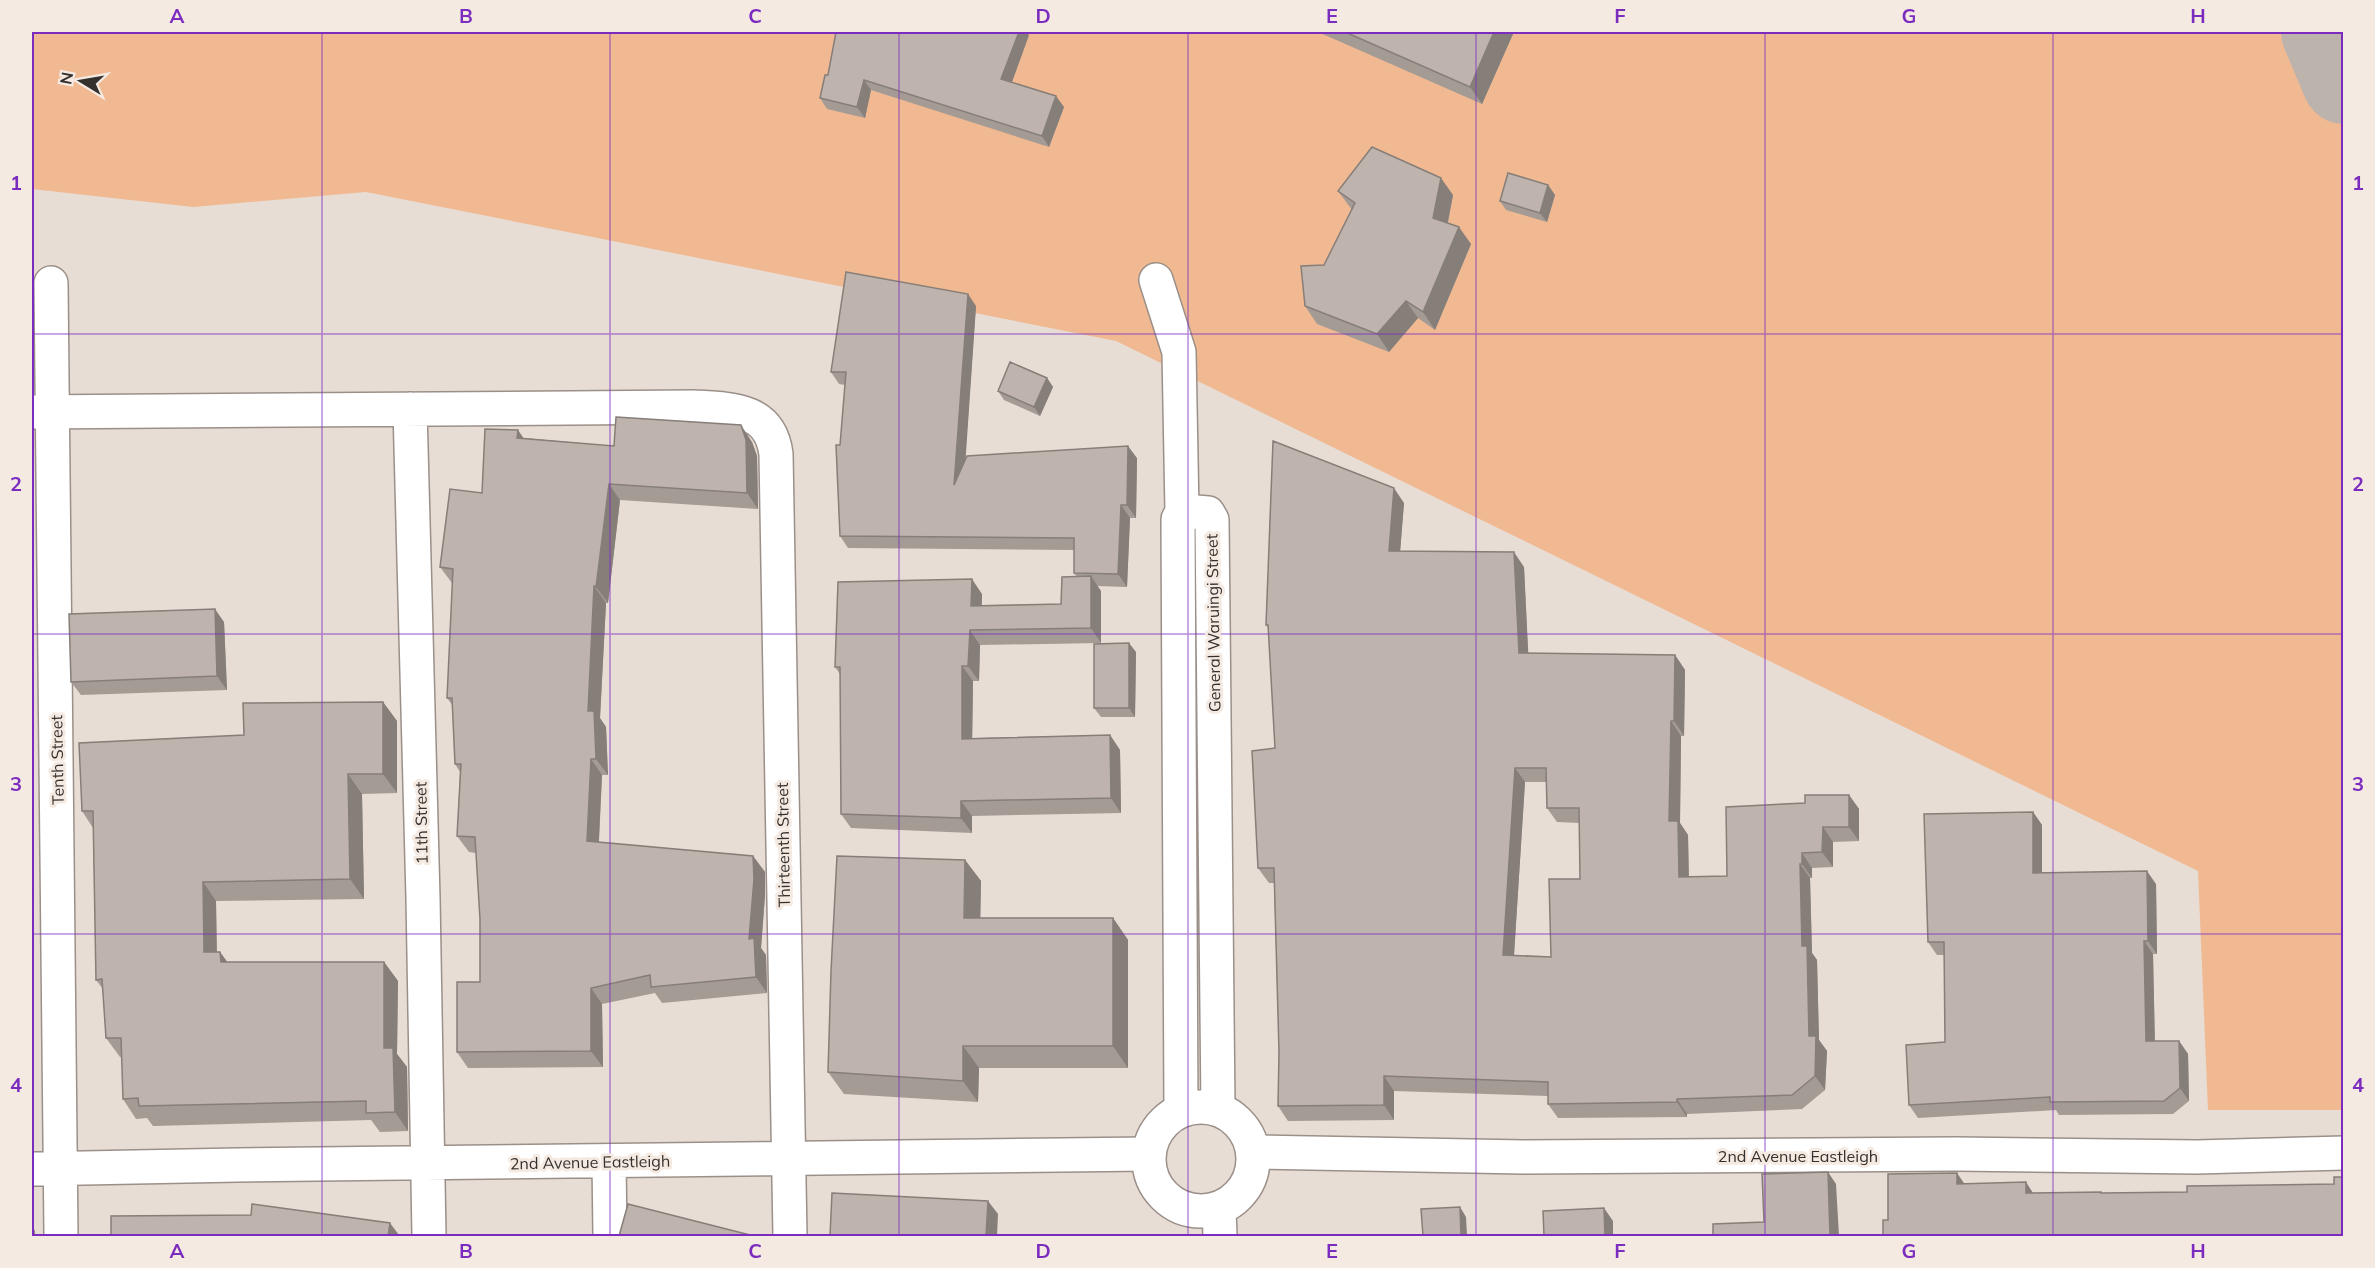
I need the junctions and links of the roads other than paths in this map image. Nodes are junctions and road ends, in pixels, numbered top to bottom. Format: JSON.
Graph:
{"nodes":[{"id":1,"x":1156,"y":280,"type":"dead end"},
{"id":2,"x":51,"y":283,"type":"dead end"},
{"id":3,"x":410,"y":409,"type":"junction"},
{"id":4,"x":42,"y":412,"type":"edge"},
{"id":5,"x":1182,"y":512,"type":"junction"},
{"id":6,"x":1218,"y":1109,"type":"junction"},
{"id":7,"x":1181,"y":1110,"type":"junction"},
{"id":8,"x":1253,"y":1152,"type":"junction"},
{"id":9,"x":2343,"y":1153,"type":"edge"},
{"id":10,"x":1149,"y":1154,"type":"junction"},
{"id":11,"x":789,"y":1159,"type":"junction"},
{"id":12,"x":609,"y":1161,"type":"junction"},
{"id":13,"x":428,"y":1164,"type":"junction"},
{"id":14,"x":46,"y":1169,"type":"edge"},
{"id":15,"x":1184,"y":1223,"type":"edge"},
{"id":16,"x":1220,"y":1223,"type":"edge"},
{"id":17,"x":61,"y":1236,"type":"edge"},
{"id":18,"x":429,"y":1236,"type":"edge"},
{"id":19,"x":610,"y":1236,"type":"edge"},
{"id":20,"x":790,"y":1236,"type":"edge"}],
"edges":[{"from":1,"to":5,"type":"street"},
{"from":2,"to":4,"type":"street","name":"Tenth Street"},
{"from":3,"to":4,"type":"street","name":"Thirteenth Street"},
{"from":3,"to":11,"type":"street","name":"Thirteenth Street"},
{"from":3,"to":13,"type":"street","name":"11th Street"},
{"from":4,"to":14,"type":"street","name":"Tenth Street"},
{"from":5,"to":6,"type":"street","name":"General Waruingi Street"},
{"from":5,"to":7,"type":"street","name":"General Waruingi Street"},
{"from":6,"to":7,"type":"street"},
{"from":6,"to":8,"type":"street"},
{"from":7,"to":10,"type":"street"},
{"from":8,"to":9,"type":"street","name":"2nd Avenue Eastleigh"},
{"from":8,"to":16,"type":"street"},
{"from":10,"to":11,"type":"street","name":"2nd Avenue Eastleigh"},
{"from":10,"to":15,"type":"street"},
{"from":11,"to":12,"type":"street","name":"2nd Avenue Eastleigh"},
{"from":11,"to":20,"type":"street","name":"Thirteenth Street"},
{"from":12,"to":13,"type":"street","name":"2nd Avenue Eastleigh"},
{"from":12,"to":19,"type":"street"},
{"from":13,"to":14,"type":"street","name":"2nd Avenue Eastleigh"},
{"from":13,"to":18,"type":"street","name":"11th Street"},
{"from":14,"to":17,"type":"street","name":"Tenth Street"},
{"from":15,"to":16,"type":"street"}]}
